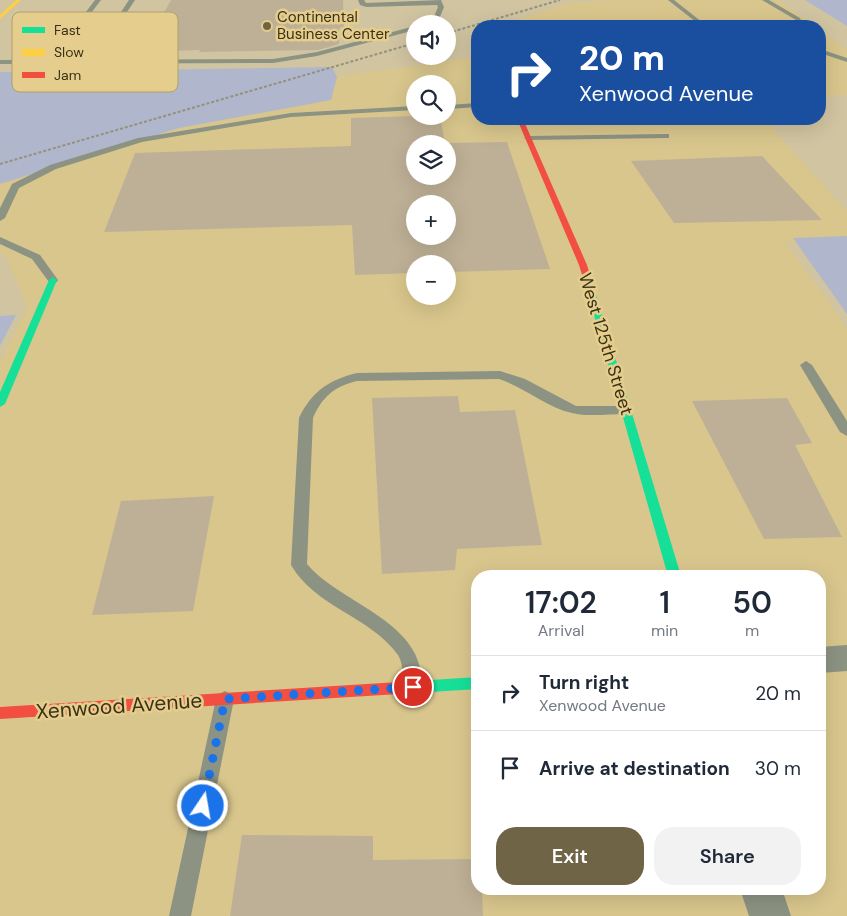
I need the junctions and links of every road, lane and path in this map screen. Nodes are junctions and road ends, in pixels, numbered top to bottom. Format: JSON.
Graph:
{"nodes":[{"id":1,"x":19,"y":0,"type":"edge"},
{"id":2,"x":98,"y":0,"type":"edge"},
{"id":3,"x":132,"y":0,"type":"edge"},
{"id":4,"x":361,"y":0,"type":"edge"},
{"id":5,"x":670,"y":0,"type":"edge"},
{"id":6,"x":765,"y":0,"type":"edge"},
{"id":7,"x":439,"y":2,"type":"edge"},
{"id":8,"x":89,"y":12,"type":"edge"},
{"id":9,"x":124,"y":12,"type":"edge"},
{"id":10,"x":438,"y":15,"type":"edge"},
{"id":11,"x":0,"y":18,"type":"edge"},
{"id":12,"x":696,"y":20,"type":"edge"},
{"id":13,"x":798,"y":20,"type":"edge"},
{"id":14,"x":406,"y":30,"type":"edge"},
{"id":15,"x":826,"y":53,"type":"edge"},
{"id":16,"x":847,"y":60,"type":"edge"},
{"id":17,"x":178,"y":61,"type":"edge"},
{"id":18,"x":471,"y":105,"type":"edge"},
{"id":19,"x":456,"y":106,"type":"edge"},
{"id":20,"x":406,"y":109,"type":"edge"},
{"id":21,"x":523,"y":125,"type":"edge"},
{"id":22,"x":666,"y":136,"type":"dead end"},
{"id":23,"x":528,"y":138,"type":"junction"},
{"id":24,"x":0,"y":218,"type":"edge"},
{"id":25,"x":0,"y":240,"type":"edge"},
{"id":26,"x":53,"y":280,"type":"joint"},
{"id":27,"x":806,"y":365,"type":"dead end"},
{"id":28,"x":0,"y":404,"type":"edge"},
{"id":29,"x":626,"y":410,"type":"junction"},
{"id":30,"x":847,"y":432,"type":"edge"},
{"id":31,"x":673,"y":570,"type":"edge"},
{"id":32,"x":847,"y":658,"type":"edge"},
{"id":33,"x":826,"y":660,"type":"edge"},
{"id":34,"x":471,"y":683,"type":"edge"},
{"id":35,"x":413,"y":687,"type":"junction"},
{"id":36,"x":225,"y":699,"type":"junction"},
{"id":37,"x":0,"y":713,"type":"edge"},
{"id":38,"x":763,"y":895,"type":"edge"},
{"id":39,"x":180,"y":916,"type":"edge"},
{"id":40,"x":770,"y":916,"type":"edge"}],
"edges":[{"from":1,"to":11,"type":"street"},
{"from":2,"to":8,"type":"lane"},
{"from":3,"to":9,"type":"lane"},
{"from":4,"to":7,"type":"lane"},
{"from":5,"to":12,"type":"lane"},
{"from":6,"to":13,"type":"lane"},
{"from":7,"to":10,"type":"lane"},
{"from":14,"to":17,"type":"lane"},
{"from":15,"to":16,"type":"lane"},
{"from":18,"to":19,"type":"lane"},
{"from":20,"to":24,"type":"lane"},
{"from":21,"to":23,"type":"street","name":"West 125th Street"},
{"from":22,"to":23,"type":"lane"},
{"from":23,"to":29,"type":"street","name":"West 125th Street"},
{"from":25,"to":26,"type":"lane"},
{"from":26,"to":28,"type":"street"},
{"from":27,"to":30,"type":"lane"},
{"from":29,"to":31,"type":"street","name":"West 125th Street"},
{"from":29,"to":35,"type":"lane"},
{"from":32,"to":33,"type":"street"},
{"from":34,"to":35,"type":"street","name":"Xenwood Avenue"},
{"from":35,"to":36,"type":"street","name":"Xenwood Avenue"},
{"from":36,"to":37,"type":"street","name":"Xenwood Avenue"},
{"from":36,"to":39,"type":"lane"},
{"from":38,"to":40,"type":"street"}]}
